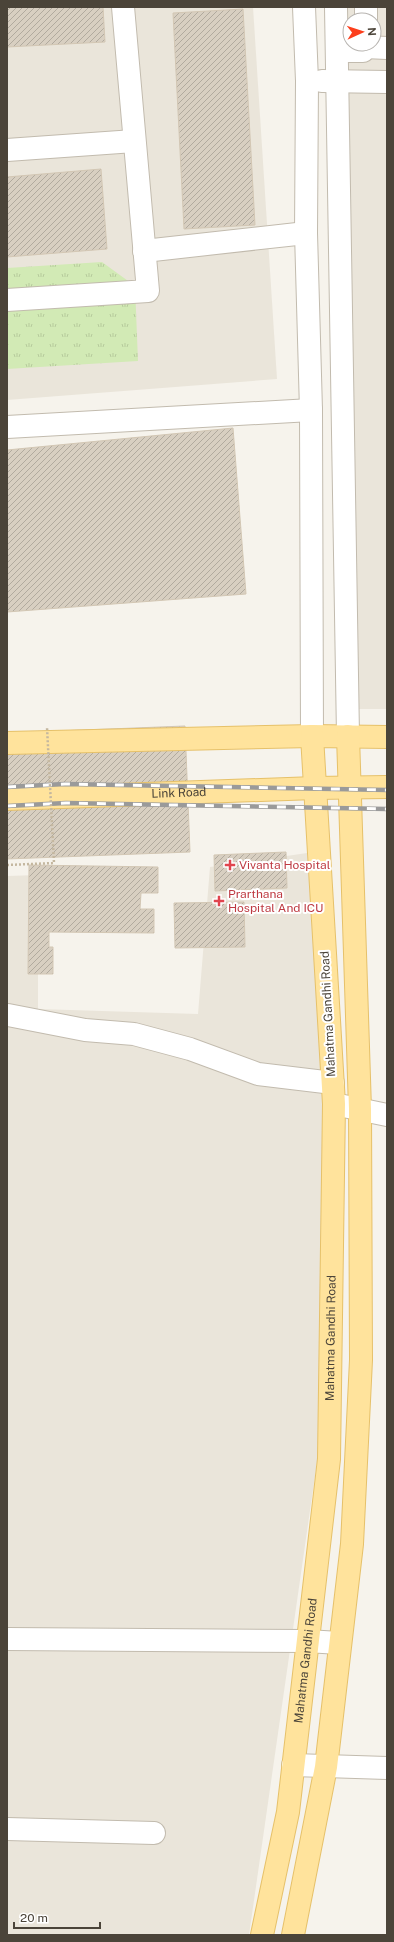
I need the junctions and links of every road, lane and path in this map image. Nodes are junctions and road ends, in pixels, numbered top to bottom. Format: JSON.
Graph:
{"nodes":[{"id":1,"x":123,"y":7,"type":"edge"},
{"id":2,"x":304,"y":7,"type":"edge"},
{"id":3,"x":336,"y":7,"type":"edge"},
{"id":4,"x":337,"y":51,"type":"junction"},
{"id":5,"x":342,"y":51,"type":"edge"},
{"id":6,"x":307,"y":81,"type":"junction"},
{"id":7,"x":336,"y":81,"type":"junction"},
{"id":8,"x":387,"y":82,"type":"edge"},
{"id":9,"x":134,"y":141,"type":"junction"},
{"id":10,"x":7,"y":150,"type":"edge"},
{"id":11,"x":306,"y":233,"type":"junction"},
{"id":12,"x":144,"y":251,"type":"junction"},
{"id":13,"x":7,"y":300,"type":"edge"},
{"id":14,"x":311,"y":410,"type":"junction"},
{"id":15,"x":7,"y":427,"type":"edge"},
{"id":16,"x":47,"y":727,"type":"dead end"},
{"id":17,"x":312,"y":736,"type":"junction"},
{"id":18,"x":348,"y":736,"type":"junction"},
{"id":19,"x":387,"y":737,"type":"edge"},
{"id":20,"x":7,"y":743,"type":"edge"},
{"id":21,"x":350,"y":787,"type":"junction"},
{"id":22,"x":387,"y":787,"type":"edge"},
{"id":23,"x":315,"y":788,"type":"junction"},
{"id":24,"x":7,"y":799,"type":"edge"},
{"id":25,"x":7,"y":865,"type":"edge"},
{"id":26,"x":8,"y":1015,"type":"dead end"},
{"id":27,"x":333,"y":1093,"type":"junction"},
{"id":28,"x":360,"y":1109,"type":"junction"},
{"id":29,"x":387,"y":1115,"type":"edge"},
{"id":30,"x":7,"y":1639,"type":"edge"},
{"id":31,"x":307,"y":1641,"type":"junction"},
{"id":32,"x":339,"y":1642,"type":"junction"},
{"id":33,"x":293,"y":1765,"type":"junction"},
{"id":34,"x":326,"y":1766,"type":"junction"},
{"id":35,"x":387,"y":1768,"type":"edge"},
{"id":36,"x":7,"y":1829,"type":"edge"},
{"id":37,"x":154,"y":1833,"type":"dead end"},
{"id":38,"x":262,"y":1935,"type":"edge"},
{"id":39,"x":293,"y":1935,"type":"edge"}],
"edges":[{"from":1,"to":9,"type":"street"},
{"from":2,"to":6,"type":"street"},
{"from":3,"to":4,"type":"street"},
{"from":4,"to":5,"type":"street"},
{"from":4,"to":7,"type":"street"},
{"from":6,"to":7,"type":"street"},
{"from":6,"to":11,"type":"street"},
{"from":7,"to":8,"type":"street"},
{"from":7,"to":18,"type":"street"},
{"from":9,"to":10,"type":"street"},
{"from":9,"to":12,"type":"street"},
{"from":11,"to":12,"type":"street"},
{"from":11,"to":14,"type":"street"},
{"from":12,"to":13,"type":"street"},
{"from":14,"to":15,"type":"street"},
{"from":14,"to":17,"type":"street"},
{"from":16,"to":25,"type":"path","bridge":true},
{"from":17,"to":18,"type":"main road"},
{"from":17,"to":20,"type":"main road"},
{"from":17,"to":23,"type":"main road","name":"Mahatma Gandhi Road"},
{"from":18,"to":19,"type":"main road"},
{"from":18,"to":21,"type":"main road"},
{"from":21,"to":22,"type":"main road","name":"Link Road"},
{"from":21,"to":23,"type":"main road","name":"Link Road"},
{"from":21,"to":28,"type":"main road"},
{"from":23,"to":24,"type":"main road","name":"Link Road"},
{"from":23,"to":27,"type":"main road","name":"Mahatma Gandhi Road"},
{"from":26,"to":27,"type":"street"},
{"from":27,"to":28,"type":"street"},
{"from":27,"to":31,"type":"main road","name":"Mahatma Gandhi Road"},
{"from":28,"to":29,"type":"street"},
{"from":28,"to":32,"type":"main road"},
{"from":30,"to":31,"type":"street"},
{"from":31,"to":32,"type":"street"},
{"from":31,"to":33,"type":"main road","name":"Mahatma Gandhi Road"},
{"from":32,"to":34,"type":"main road"},
{"from":33,"to":34,"type":"street"},
{"from":33,"to":38,"type":"main road","name":"Mahatma Gandhi Road"},
{"from":34,"to":35,"type":"street"},
{"from":34,"to":39,"type":"main road"},
{"from":36,"to":37,"type":"street"}]}
